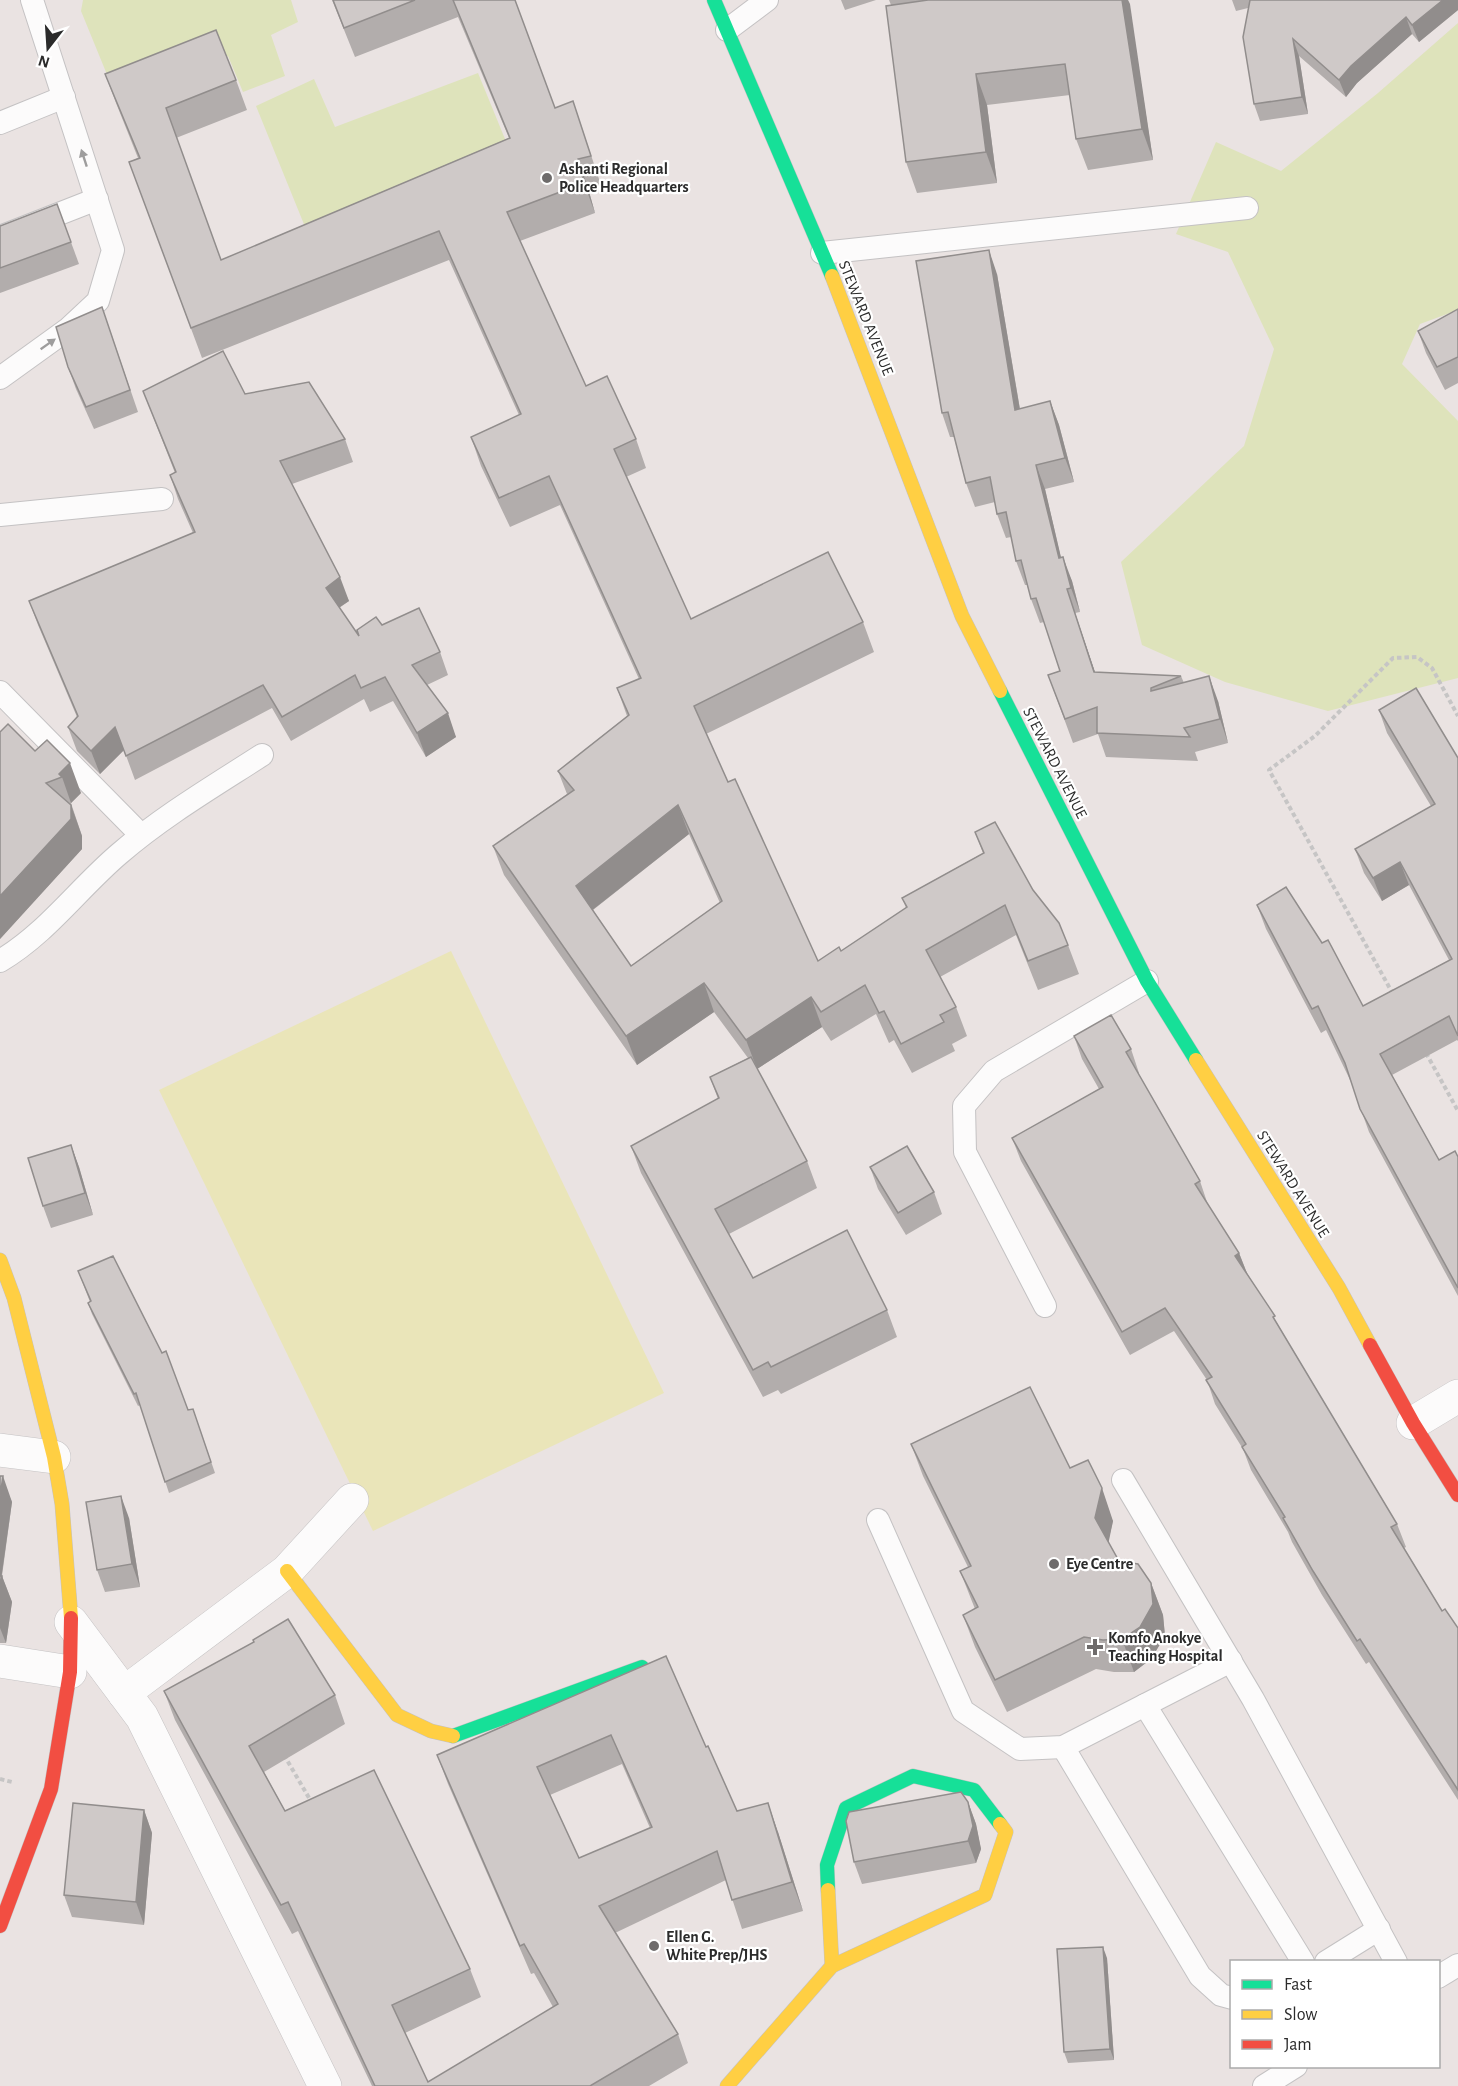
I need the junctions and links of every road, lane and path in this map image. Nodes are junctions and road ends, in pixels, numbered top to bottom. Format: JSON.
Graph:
{"nodes":[{"id":1,"x":32,"y":0,"type":"edge"},
{"id":2,"x":714,"y":0,"type":"edge"},
{"id":3,"x":767,"y":0,"type":"edge"},
{"id":4,"x":727,"y":30,"type":"junction"},
{"id":5,"x":64,"y":97,"type":"junction"},
{"id":6,"x":0,"y":123,"type":"edge"},
{"id":7,"x":97,"y":199,"type":"junction"},
{"id":8,"x":1247,"y":208,"type":"dead end"},
{"id":9,"x":0,"y":237,"type":"edge"},
{"id":10,"x":822,"y":253,"type":"junction"},
{"id":11,"x":0,"y":378,"type":"edge"},
{"id":12,"x":162,"y":499,"type":"dead end"},
{"id":13,"x":0,"y":515,"type":"edge"},
{"id":14,"x":0,"y":692,"type":"edge"},
{"id":15,"x":1458,"y":716,"type":"edge"},
{"id":16,"x":262,"y":755,"type":"dead end"},
{"id":17,"x":141,"y":835,"type":"junction"},
{"id":18,"x":0,"y":961,"type":"edge"},
{"id":19,"x":1148,"y":981,"type":"junction"},
{"id":20,"x":1395,"y":997,"type":"edge"},
{"id":21,"x":1424,"y":1049,"type":"edge"},
{"id":22,"x":1458,"y":1111,"type":"edge"},
{"id":23,"x":0,"y":1260,"type":"edge"},
{"id":24,"x":1045,"y":1306,"type":"dead end"},
{"id":25,"x":1458,"y":1396,"type":"edge"},
{"id":26,"x":1413,"y":1423,"type":"junction"},
{"id":27,"x":0,"y":1450,"type":"edge"},
{"id":28,"x":54,"y":1457,"type":"junction"},
{"id":29,"x":1123,"y":1480,"type":"dead end"},
{"id":30,"x":1458,"y":1495,"type":"edge"},
{"id":31,"x":352,"y":1500,"type":"dead end"},
{"id":32,"x":878,"y":1520,"type":"dead end"},
{"id":33,"x":287,"y":1572,"type":"junction"},
{"id":34,"x":71,"y":1622,"type":"junction"},
{"id":35,"x":0,"y":1661,"type":"edge"},
{"id":36,"x":1231,"y":1661,"type":"junction"},
{"id":37,"x":642,"y":1667,"type":"edge"},
{"id":38,"x":70,"y":1672,"type":"junction"},
{"id":39,"x":124,"y":1693,"type":"junction"},
{"id":40,"x":1145,"y":1705,"type":"junction"},
{"id":41,"x":1063,"y":1747,"type":"junction"},
{"id":42,"x":281,"y":1750,"type":"edge"},
{"id":43,"x":316,"y":1811,"type":"edge"},
{"id":44,"x":0,"y":1926,"type":"edge"},
{"id":45,"x":1378,"y":1929,"type":"junction"},
{"id":46,"x":1302,"y":1960,"type":"edge"},
{"id":47,"x":1329,"y":1960,"type":"edge"},
{"id":48,"x":1395,"y":1960,"type":"edge"},
{"id":49,"x":1458,"y":1965,"type":"edge"},
{"id":50,"x":832,"y":1966,"type":"junction"},
{"id":51,"x":1440,"y":1976,"type":"edge"},
{"id":52,"x":1230,"y":1997,"type":"edge"},
{"id":53,"x":1294,"y":2068,"type":"edge"},
{"id":54,"x":325,"y":2086,"type":"edge"},
{"id":55,"x":727,"y":2086,"type":"edge"},
{"id":56,"x":1264,"y":2086,"type":"edge"}],
"edges":[{"from":1,"to":5,"type":"lane"},
{"from":2,"to":4,"type":"street","name":"STEWARD AVENUE"},
{"from":3,"to":4,"type":"lane"},
{"from":4,"to":10,"type":"street","name":"STEWARD AVENUE"},
{"from":5,"to":6,"type":"lane"},
{"from":7,"to":5,"type":"lane","one_way":true},
{"from":7,"to":9,"type":"lane"},
{"from":11,"to":7,"type":"lane","one_way":true},
{"from":8,"to":10,"type":"lane"},
{"from":10,"to":19,"type":"street","name":"STEWARD AVENUE"},
{"from":12,"to":13,"type":"lane"},
{"from":14,"to":17,"type":"lane"},
{"from":15,"to":20,"type":"path"},
{"from":16,"to":17,"type":"lane"},
{"from":17,"to":18,"type":"lane"},
{"from":19,"to":24,"type":"lane"},
{"from":19,"to":26,"type":"street","name":"STEWARD AVENUE"},
{"from":21,"to":22,"type":"path"},
{"from":23,"to":28,"type":"street"},
{"from":25,"to":26,"type":"street"},
{"from":26,"to":30,"type":"street","name":"STEWARD AVENUE"},
{"from":27,"to":28,"type":"street"},
{"from":28,"to":34,"type":"street"},
{"from":29,"to":36,"type":"lane"},
{"from":31,"to":33,"type":"street"},
{"from":32,"to":41,"type":"lane"},
{"from":33,"to":37,"type":"street"},
{"from":33,"to":39,"type":"street"},
{"from":34,"to":38,"type":"street"},
{"from":34,"to":39,"type":"street"},
{"from":35,"to":38,"type":"street"},
{"from":36,"to":40,"type":"lane"},
{"from":36,"to":45,"type":"lane"},
{"from":38,"to":44,"type":"street"},
{"from":39,"to":54,"type":"street"},
{"from":40,"to":41,"type":"lane"},
{"from":40,"to":46,"type":"lane"},
{"from":41,"to":52,"type":"lane"},
{"from":42,"to":43,"type":"path"},
{"from":45,"to":47,"type":"lane"},
{"from":45,"to":48,"type":"lane"},
{"from":49,"to":51,"type":"lane"},
{"from":50,"to":50,"type":"street"},
{"from":50,"to":55,"type":"street"},
{"from":53,"to":56,"type":"lane"}]}
